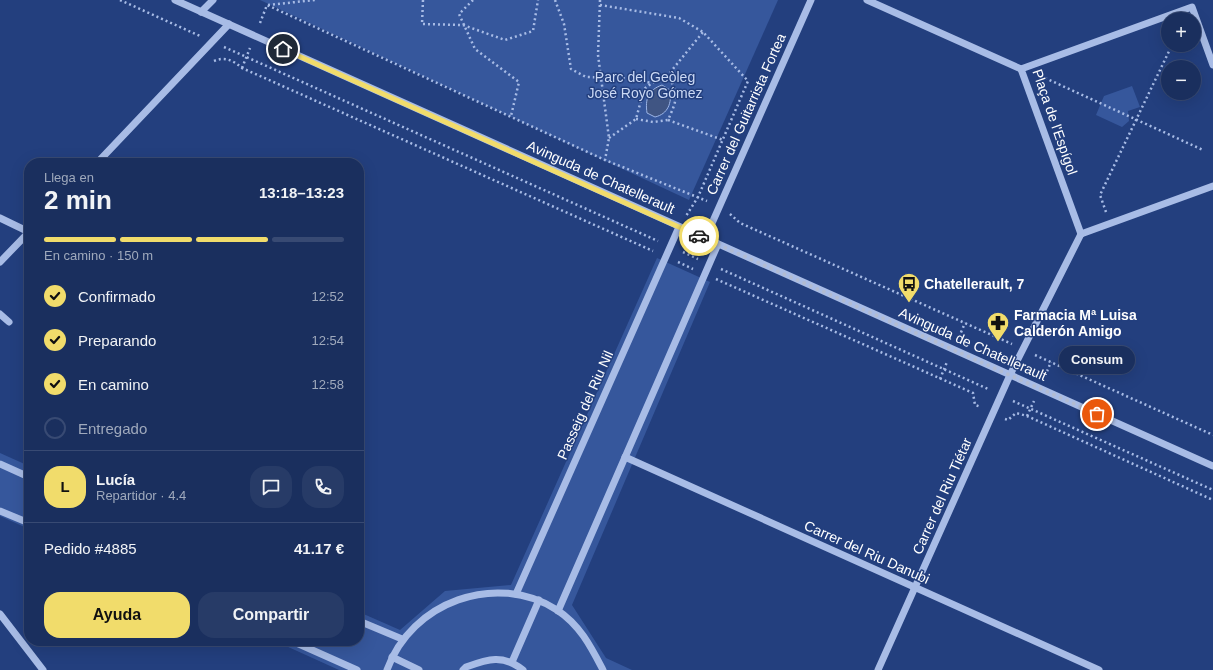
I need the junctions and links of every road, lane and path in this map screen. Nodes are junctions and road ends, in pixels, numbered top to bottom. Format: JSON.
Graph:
{"nodes":[{"id":1,"x":175,"y":0,"type":"edge"},
{"id":2,"x":213,"y":0,"type":"edge"},
{"id":3,"x":315,"y":0,"type":"edge"},
{"id":4,"x":423,"y":0,"type":"edge"},
{"id":5,"x":473,"y":0,"type":"edge"},
{"id":6,"x":538,"y":0,"type":"edge"},
{"id":7,"x":555,"y":0,"type":"edge"},
{"id":8,"x":600,"y":0,"type":"edge"},
{"id":9,"x":811,"y":0,"type":"edge"},
{"id":10,"x":866,"y":0,"type":"edge"},
{"id":11,"x":1194,"y":4,"type":"edge"},
{"id":12,"x":267,"y":5,"type":"dead end"},
{"id":13,"x":600,"y":5,"type":"junction"},
{"id":14,"x":201,"y":12,"type":"junction"},
{"id":15,"x":229,"y":24,"type":"junction"},
{"id":16,"x":463,"y":25,"type":"junction"},
{"id":17,"x":703,"y":32,"type":"junction"},
{"id":18,"x":1169,"y":52,"type":"edge"},
{"id":19,"x":1213,"y":65,"type":"edge"},
{"id":20,"x":242,"y":68,"type":"dead end"},
{"id":21,"x":1021,"y":69,"type":"junction"},
{"id":22,"x":668,"y":75,"type":"junction"},
{"id":23,"x":601,"y":77,"type":"junction"},
{"id":24,"x":1045,"y":78,"type":"dead end"},
{"id":25,"x":652,"y":83,"type":"junction"},
{"id":26,"x":511,"y":116,"type":"dead end"},
{"id":27,"x":636,"y":119,"type":"junction"},
{"id":28,"x":668,"y":120,"type":"junction"},
{"id":29,"x":1137,"y":120,"type":"junction"},
{"id":30,"x":609,"y":138,"type":"junction"},
{"id":31,"x":723,"y":140,"type":"junction"},
{"id":32,"x":1203,"y":150,"type":"dead end"},
{"id":33,"x":102,"y":158,"type":"edge"},
{"id":34,"x":605,"y":160,"type":"dead end"},
{"id":35,"x":1213,"y":186,"type":"edge"},
{"id":36,"x":0,"y":218,"type":"edge"},
{"id":37,"x":1110,"y":224,"type":"junction"},
{"id":38,"x":679,"y":227,"type":"junction"},
{"id":39,"x":24,"y":230,"type":"edge"},
{"id":40,"x":1081,"y":234,"type":"junction"},
{"id":41,"x":24,"y":237,"type":"edge"},
{"id":42,"x":705,"y":239,"type":"junction"},
{"id":43,"x":718,"y":244,"type":"junction"},
{"id":44,"x":665,"y":256,"type":"junction"},
{"id":45,"x":0,"y":262,"type":"edge"},
{"id":46,"x":705,"y":274,"type":"junction"},
{"id":47,"x":0,"y":314,"type":"edge"},
{"id":48,"x":9,"y":322,"type":"dead end"},
{"id":49,"x":1010,"y":376,"type":"junction"},
{"id":50,"x":993,"y":413,"type":"junction"},
{"id":51,"x":625,"y":457,"type":"junction"},
{"id":52,"x":0,"y":464,"type":"edge"},
{"id":53,"x":1213,"y":466,"type":"edge"},
{"id":54,"x":24,"y":475,"type":"edge"},
{"id":55,"x":1213,"y":500,"type":"edge"},
{"id":56,"x":0,"y":510,"type":"edge"},
{"id":57,"x":24,"y":522,"type":"edge"},
{"id":58,"x":915,"y":587,"type":"junction"},
{"id":59,"x":516,"y":594,"type":"junction"},
{"id":60,"x":539,"y":600,"type":"junction"},
{"id":61,"x":558,"y":611,"type":"junction"},
{"id":62,"x":0,"y":614,"type":"edge"},
{"id":63,"x":364,"y":622,"type":"edge"},
{"id":64,"x":402,"y":639,"type":"junction"},
{"id":65,"x":24,"y":645,"type":"edge"},
{"id":66,"x":25,"y":646,"type":"edge"},
{"id":67,"x":303,"y":646,"type":"edge"},
{"id":68,"x":392,"y":657,"type":"junction"},
{"id":69,"x":512,"y":662,"type":"junction"},
{"id":70,"x":43,"y":670,"type":"edge"},
{"id":71,"x":357,"y":670,"type":"edge"},
{"id":72,"x":387,"y":670,"type":"edge"},
{"id":73,"x":419,"y":670,"type":"edge"},
{"id":74,"x":463,"y":670,"type":"edge"},
{"id":75,"x":523,"y":670,"type":"edge"},
{"id":76,"x":604,"y":670,"type":"edge"},
{"id":77,"x":878,"y":670,"type":"edge"},
{"id":78,"x":1099,"y":670,"type":"edge"}],
"edges":[{"from":1,"to":14,"type":"street","name":"Avinguda de Chatellerault"},
{"from":2,"to":14,"type":"street"},
{"from":3,"to":12,"type":"path"},
{"from":4,"to":16,"type":"path"},
{"from":5,"to":16,"type":"path"},
{"from":6,"to":16,"type":"path"},
{"from":7,"to":23,"type":"path"},
{"from":8,"to":13,"type":"path"},
{"from":9,"to":42,"type":"street","name":"Carrer del Guitarrista Fortea"},
{"from":10,"to":21,"type":"street"},
{"from":11,"to":19,"type":"street","name":"Plaça de l'Espígol"},
{"from":11,"to":21,"type":"street","name":"Plaça de l'Espígol"},
{"from":13,"to":17,"type":"path"},
{"from":13,"to":23,"type":"path"},
{"from":14,"to":15,"type":"street","name":"Avinguda de Chatellerault"},
{"from":15,"to":33,"type":"street"},
{"from":15,"to":38,"type":"street","name":"Avinguda de Chatellerault"},
{"from":16,"to":26,"type":"path"},
{"from":17,"to":22,"type":"path"},
{"from":17,"to":31,"type":"path"},
{"from":18,"to":29,"type":"path"},
{"from":20,"to":44,"type":"path"},
{"from":21,"to":40,"type":"street","name":"Plaça de l'Espígol"},
{"from":22,"to":25,"type":"path"},
{"from":22,"to":28,"type":"path"},
{"from":23,"to":25,"type":"path"},
{"from":23,"to":30,"type":"path"},
{"from":24,"to":29,"type":"path"},
{"from":25,"to":27,"type":"path"},
{"from":27,"to":28,"type":"path"},
{"from":27,"to":30,"type":"path"},
{"from":28,"to":31,"type":"path"},
{"from":29,"to":32,"type":"path"},
{"from":29,"to":37,"type":"path"},
{"from":30,"to":34,"type":"path"},
{"from":31,"to":38,"type":"path"},
{"from":35,"to":37,"type":"street"},
{"from":36,"to":39,"type":"street"},
{"from":37,"to":40,"type":"street"},
{"from":38,"to":42,"type":"street","name":"Avinguda de Chatellerault"},
{"from":38,"to":44,"type":"street","name":"Passeig del Riu Nil"},
{"from":40,"to":49,"type":"street","name":"Carrer del Riu Tiétar"},
{"from":41,"to":45,"type":"street"},
{"from":42,"to":43,"type":"street","name":"Avinguda de Chatellerault"},
{"from":43,"to":46,"type":"street"},
{"from":43,"to":49,"type":"street","name":"Avinguda de Chatellerault"},
{"from":44,"to":46,"type":"path"},
{"from":44,"to":59,"type":"street","name":"Passeig del Riu Nil"},
{"from":46,"to":50,"type":"path"},
{"from":46,"to":51,"type":"street"},
{"from":47,"to":48,"type":"street"},
{"from":49,"to":50,"type":"street","name":"Carrer del Riu Tiétar"},
{"from":49,"to":53,"type":"street","name":"Avinguda de Chatellerault"},
{"from":50,"to":55,"type":"path"},
{"from":50,"to":58,"type":"street","name":"Carrer del Riu Tiétar"},
{"from":51,"to":58,"type":"street","name":"Carrer del Riu Danubi"},
{"from":51,"to":61,"type":"street"},
{"from":52,"to":54,"type":"street"},
{"from":56,"to":57,"type":"street"},
{"from":58,"to":77,"type":"street","name":"Carrer del Riu Tiétar"},
{"from":58,"to":78,"type":"street","name":"Carrer del Riu Danubi"},
{"from":59,"to":60,"type":"street"},
{"from":59,"to":64,"type":"street"},
{"from":60,"to":61,"type":"street"},
{"from":60,"to":69,"type":"street"},
{"from":61,"to":76,"type":"street"},
{"from":62,"to":65,"type":"street"},
{"from":63,"to":64,"type":"street"},
{"from":64,"to":68,"type":"street"},
{"from":66,"to":70,"type":"street"},
{"from":67,"to":71,"type":"street"},
{"from":68,"to":72,"type":"street"},
{"from":68,"to":73,"type":"street"},
{"from":69,"to":74,"type":"street"},
{"from":69,"to":75,"type":"street"}]}
